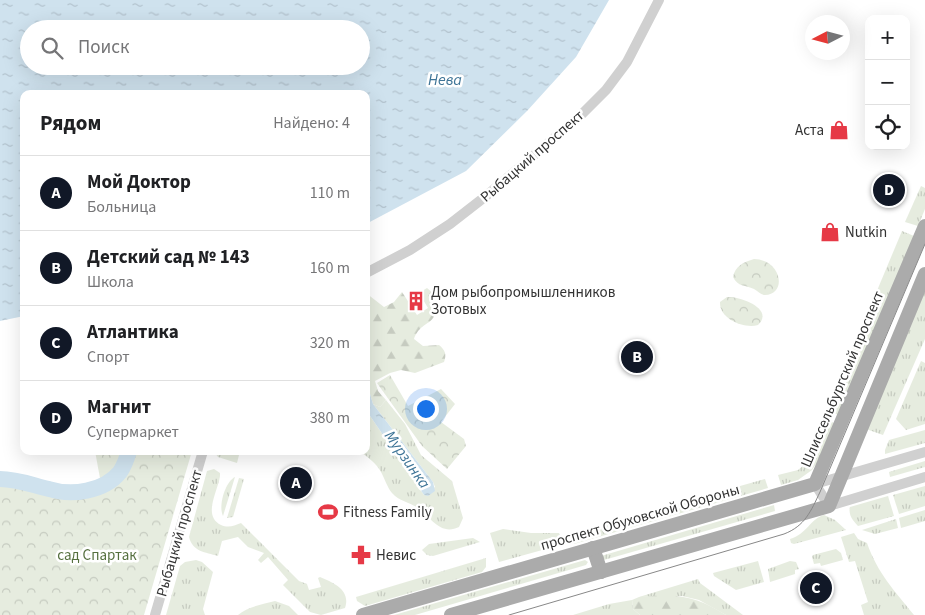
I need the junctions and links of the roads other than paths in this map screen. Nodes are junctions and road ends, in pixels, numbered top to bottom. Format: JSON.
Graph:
{"nodes":[{"id":1,"x":659,"y":0,"type":"edge"},
{"id":2,"x":925,"y":226,"type":"edge"},
{"id":3,"x":370,"y":272,"type":"edge"},
{"id":4,"x":925,"y":274,"type":"edge"},
{"id":5,"x":925,"y":452,"type":"edge"},
{"id":6,"x":202,"y":455,"type":"edge"},
{"id":7,"x":925,"y":476,"type":"edge"},
{"id":8,"x":840,"y":477,"type":"junction"},
{"id":9,"x":815,"y":484,"type":"junction"},
{"id":10,"x":829,"y":506,"type":"junction"},
{"id":11,"x":593,"y":548,"type":"junction"},
{"id":12,"x":601,"y":572,"type":"junction"},
{"id":13,"x":494,"y":603,"type":"junction"},
{"id":14,"x":155,"y":615,"type":"edge"},
{"id":15,"x":364,"y":615,"type":"edge"},
{"id":16,"x":451,"y":615,"type":"edge"},
{"id":17,"x":483,"y":615,"type":"edge"}],
"edges":[{"from":1,"to":3,"type":"street","name":"Рыбацкий проспект"},
{"from":2,"to":9,"type":"main road","name":"Шлиссельбургский проспект"},
{"from":4,"to":8,"type":"main road"},
{"from":5,"to":8,"type":"street","name":"проспект Обуховской Обороны"},
{"from":6,"to":14,"type":"street","name":"Рыбацкий проспект"},
{"from":7,"to":10,"type":"street"},
{"from":8,"to":9,"type":"street","name":"проспект Обуховской Обороны"},
{"from":8,"to":10,"type":"main road"},
{"from":9,"to":10,"type":"street","name":"Шлиссельбургский проспект"},
{"from":9,"to":11,"type":"main road","name":"проспект Обуховской Обороны"},
{"from":10,"to":12,"type":"main road"},
{"from":11,"to":12,"type":"main road"},
{"from":11,"to":15,"type":"main road","name":"проспект Обуховской Обороны"},
{"from":12,"to":13,"type":"main road"},
{"from":13,"to":16,"type":"main road"},
{"from":13,"to":17,"type":"street"}]}
